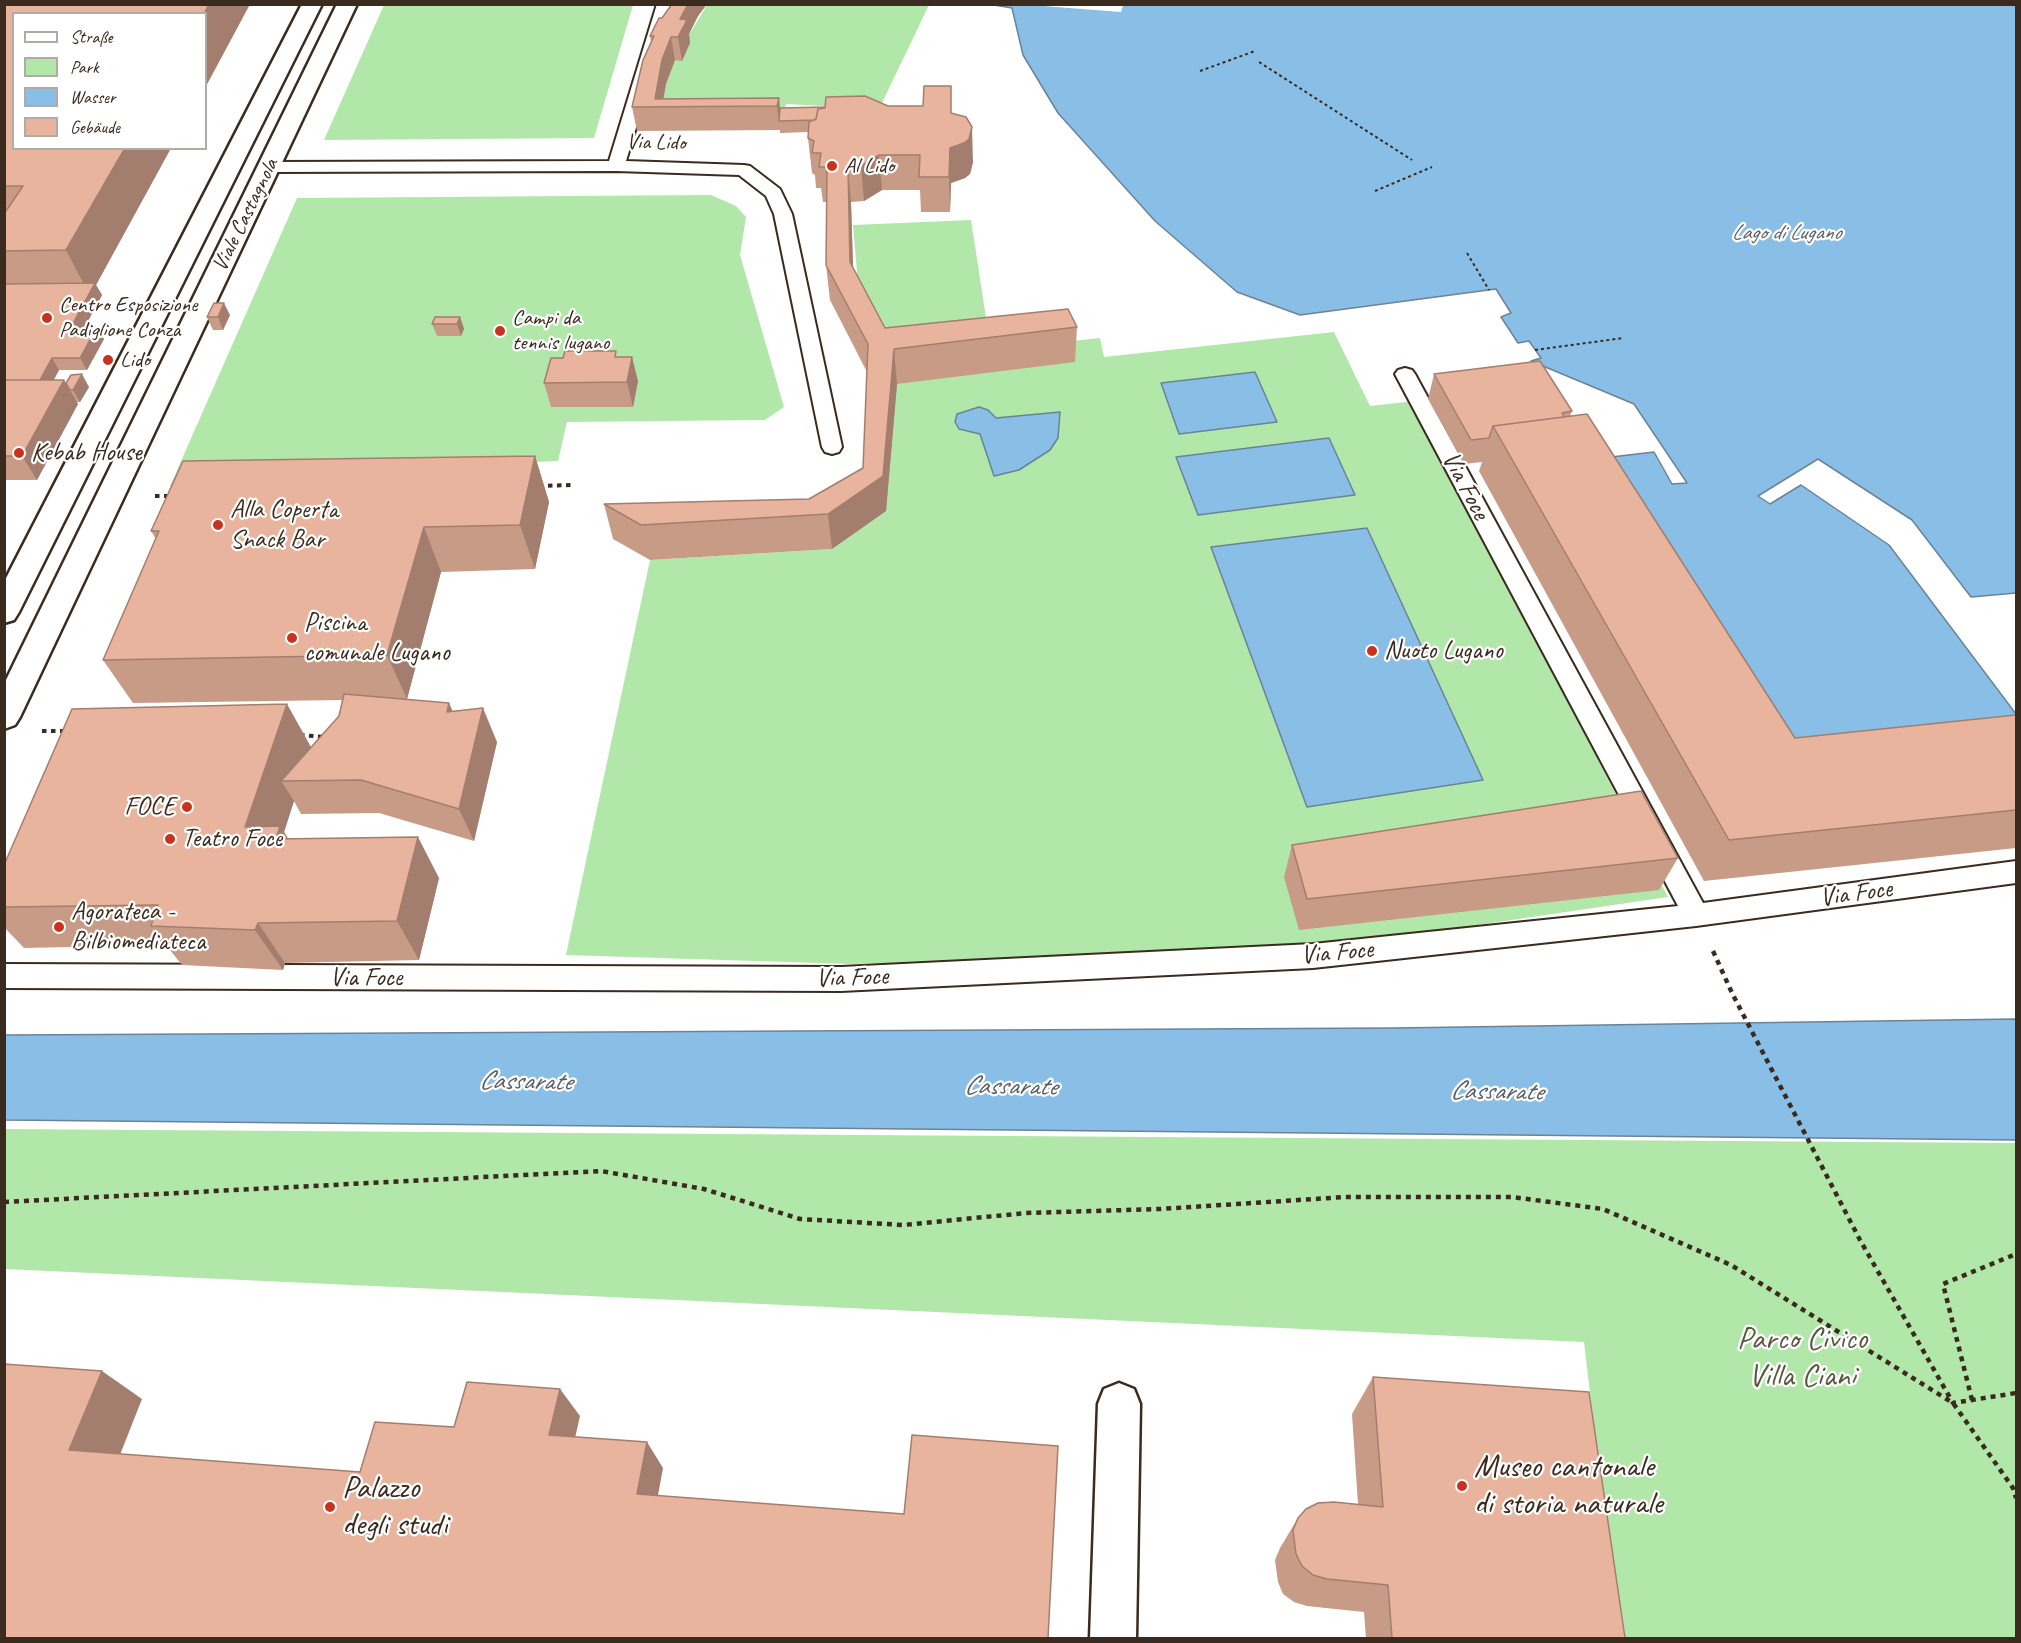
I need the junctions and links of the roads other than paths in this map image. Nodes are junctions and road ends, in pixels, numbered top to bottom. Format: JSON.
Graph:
{"nodes":[{"id":1,"x":312,"y":4,"type":"edge"},
{"id":2,"x":347,"y":4,"type":"edge"},
{"id":3,"x":665,"y":4,"type":"edge"},
{"id":4,"x":616,"y":166,"type":"junction"},
{"id":5,"x":269,"y":167,"type":"junction"},
{"id":6,"x":1405,"y":374,"type":"dead end"},
{"id":7,"x":831,"y":447,"type":"dead end"},
{"id":8,"x":4,"y":612,"type":"edge"},
{"id":9,"x":4,"y":717,"type":"edge"},
{"id":10,"x":2016,"y":872,"type":"edge"},
{"id":11,"x":1696,"y":915,"type":"junction"},
{"id":12,"x":4,"y":976,"type":"edge"},
{"id":13,"x":1119,"y":1404,"type":"dead end"},
{"id":14,"x":1113,"y":1638,"type":"edge"}],
"edges":[{"from":1,"to":8,"type":"main road","name":"Viale Castagnola"},
{"from":2,"to":5,"type":"main road","name":"Viale Castagnola"},
{"from":3,"to":4,"type":"lane"},
{"from":4,"to":5,"type":"lane","name":"Via Lido"},
{"from":4,"to":7,"type":"lane","name":"Via Lido"},
{"from":5,"to":9,"type":"main road","name":"Viale Castagnola"},
{"from":6,"to":11,"type":"lane","name":"Via Foce"},
{"from":10,"to":11,"type":"lane","name":"Via Foce"},
{"from":11,"to":12,"type":"lane","name":"Via Foce"},
{"from":13,"to":14,"type":"main road"}]}
